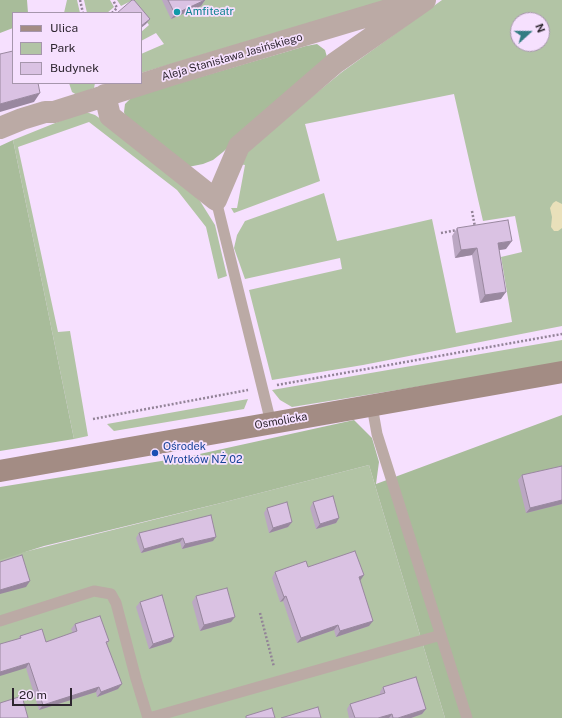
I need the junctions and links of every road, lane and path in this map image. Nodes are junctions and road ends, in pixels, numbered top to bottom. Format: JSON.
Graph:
{"nodes":[{"id":1,"x":80,"y":0,"type":"edge"},
{"id":2,"x":113,"y":0,"type":"edge"},
{"id":3,"x":419,"y":0,"type":"edge"},
{"id":4,"x":425,"y":0,"type":"edge"},
{"id":5,"x":83,"y":12,"type":"edge"},
{"id":6,"x":113,"y":12,"type":"edge"},
{"id":7,"x":105,"y":96,"type":"junction"},
{"id":8,"x":0,"y":128,"type":"edge"},
{"id":9,"x":216,"y":200,"type":"junction"},
{"id":10,"x":472,"y":211,"type":"dead end"},
{"id":11,"x":482,"y":225,"type":"edge"},
{"id":12,"x":475,"y":227,"type":"junction"},
{"id":13,"x":468,"y":228,"type":"edge"},
{"id":14,"x":461,"y":229,"type":"edge"},
{"id":15,"x":441,"y":233,"type":"dead end"},
{"id":16,"x":562,"y":334,"type":"edge"},
{"id":17,"x":562,"y":372,"type":"edge"},
{"id":18,"x":262,"y":388,"type":"junction"},
{"id":19,"x":372,"y":406,"type":"junction"},
{"id":20,"x":93,"y":419,"type":"dead end"},
{"id":21,"x":271,"y":423,"type":"junction"},
{"id":22,"x":0,"y":471,"type":"edge"},
{"id":23,"x":260,"y":613,"type":"dead end"},
{"id":24,"x":0,"y":621,"type":"edge"},
{"id":25,"x":441,"y":635,"type":"junction"},
{"id":26,"x":278,"y":681,"type":"junction"},
{"id":27,"x":149,"y":718,"type":"edge"},
{"id":28,"x":467,"y":718,"type":"edge"}],
"edges":[{"from":1,"to":5,"type":"path"},
{"from":2,"to":6,"type":"path"},
{"from":3,"to":7,"type":"street","name":"Aleja Stanisława Jasińskiego"},
{"from":4,"to":9,"type":"street"},
{"from":7,"to":8,"type":"street","name":"Aleja Stanisława Jasińskiego"},
{"from":7,"to":9,"type":"street"},
{"from":9,"to":18,"type":"lane"},
{"from":10,"to":12,"type":"path"},
{"from":11,"to":12,"type":"path"},
{"from":12,"to":13,"type":"path"},
{"from":14,"to":15,"type":"path"},
{"from":16,"to":18,"type":"path"},
{"from":17,"to":19,"type":"street","name":"Osmolicka"},
{"from":18,"to":20,"type":"path"},
{"from":18,"to":21,"type":"lane"},
{"from":19,"to":21,"type":"street","name":"Osmolicka"},
{"from":19,"to":25,"type":"lane"},
{"from":21,"to":22,"type":"street","name":"Osmolicka"},
{"from":23,"to":26,"type":"path"},
{"from":24,"to":27,"type":"lane"},
{"from":25,"to":26,"type":"lane"},
{"from":25,"to":28,"type":"lane"},
{"from":26,"to":27,"type":"lane"}]}
